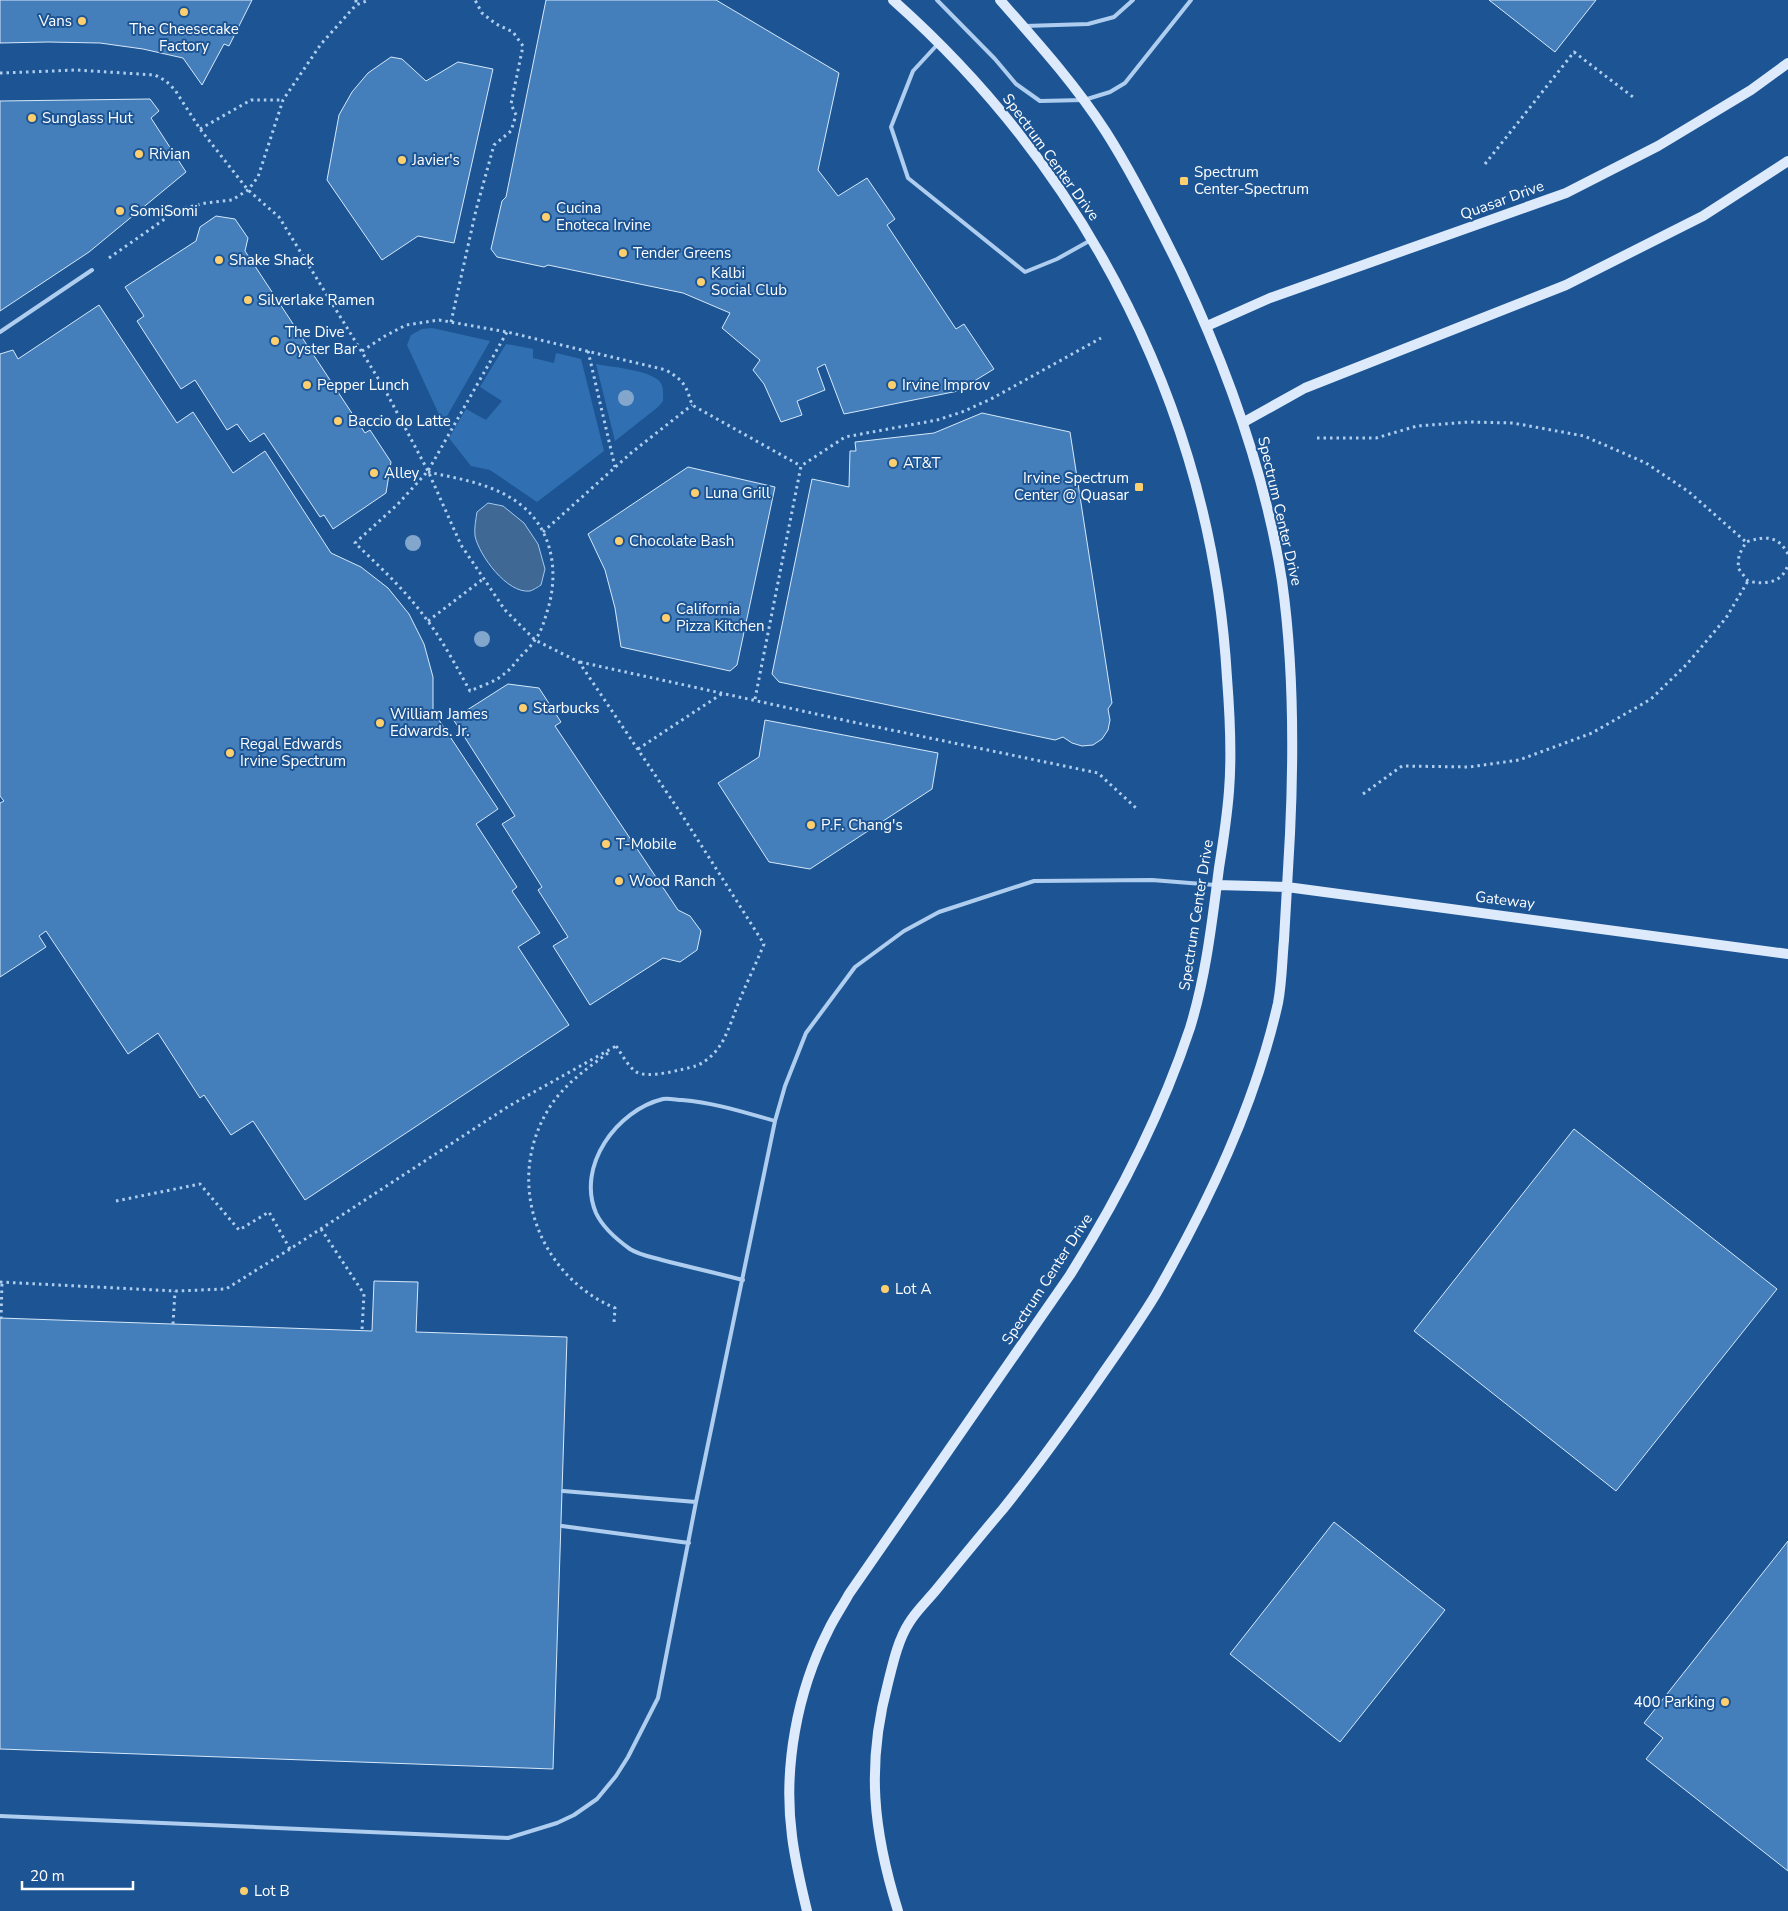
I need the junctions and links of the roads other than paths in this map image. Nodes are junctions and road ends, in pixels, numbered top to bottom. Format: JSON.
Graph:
{"nodes":[{"id":1,"x":893,"y":0,"type":"edge"},
{"id":2,"x":937,"y":0,"type":"edge"},
{"id":3,"x":1000,"y":0,"type":"edge"},
{"id":4,"x":1133,"y":0,"type":"edge"},
{"id":5,"x":1191,"y":0,"type":"edge"},
{"id":6,"x":1023,"y":26,"type":"junction"},
{"id":7,"x":939,"y":44,"type":"junction"},
{"id":8,"x":1788,"y":63,"type":"edge"},
{"id":9,"x":1084,"y":100,"type":"junction"},
{"id":10,"x":1788,"y":161,"type":"edge"},
{"id":11,"x":1092,"y":240,"type":"junction"},
{"id":12,"x":92,"y":270,"type":"road end"},
{"id":13,"x":1207,"y":326,"type":"junction"},
{"id":14,"x":0,"y":332,"type":"edge"},
{"id":15,"x":1244,"y":422,"type":"junction"},
{"id":16,"x":1217,"y":885,"type":"junction"},
{"id":17,"x":1287,"y":887,"type":"junction"},
{"id":18,"x":1788,"y":954,"type":"edge"},
{"id":19,"x":775,"y":1121,"type":"junction"},
{"id":20,"x":743,"y":1280,"type":"junction"},
{"id":21,"x":563,"y":1491,"type":"dead end"},
{"id":22,"x":696,"y":1502,"type":"junction"},
{"id":23,"x":562,"y":1526,"type":"dead end"},
{"id":24,"x":689,"y":1543,"type":"junction"},
{"id":25,"x":0,"y":1816,"type":"edge"},
{"id":26,"x":808,"y":1911,"type":"edge"},
{"id":27,"x":898,"y":1911,"type":"edge"}],
"edges":[{"from":1,"to":7,"type":"street","name":"Spectrum Center Drive"},
{"from":2,"to":9,"type":"lane"},
{"from":3,"to":6,"type":"street","name":"Spectrum Center Drive"},
{"from":4,"to":6,"type":"lane"},
{"from":5,"to":9,"type":"lane"},
{"from":6,"to":9,"type":"street","name":"Spectrum Center Drive"},
{"from":7,"to":11,"type":"street","name":"Spectrum Center Drive"},
{"from":7,"to":11,"type":"lane"},
{"from":8,"to":13,"type":"street","name":"Quasar Drive"},
{"from":9,"to":13,"type":"street","name":"Spectrum Center Drive"},
{"from":10,"to":15,"type":"street"},
{"from":11,"to":16,"type":"street","name":"Spectrum Center Drive"},
{"from":12,"to":14,"type":"lane"},
{"from":13,"to":15,"type":"street","name":"Spectrum Center Drive"},
{"from":15,"to":17,"type":"street","name":"Spectrum Center Drive"},
{"from":16,"to":17,"type":"street","name":"Gateway"},
{"from":16,"to":19,"type":"lane"},
{"from":16,"to":26,"type":"street","name":"Spectrum Center Drive"},
{"from":17,"to":18,"type":"street","name":"Gateway"},
{"from":17,"to":27,"type":"street","name":"Spectrum Center Drive"},
{"from":19,"to":20,"type":"lane"},
{"from":19,"to":20,"type":"lane"},
{"from":20,"to":22,"type":"lane"},
{"from":21,"to":22,"type":"lane"},
{"from":22,"to":24,"type":"lane"},
{"from":23,"to":24,"type":"lane"},
{"from":24,"to":25,"type":"lane"}]}
